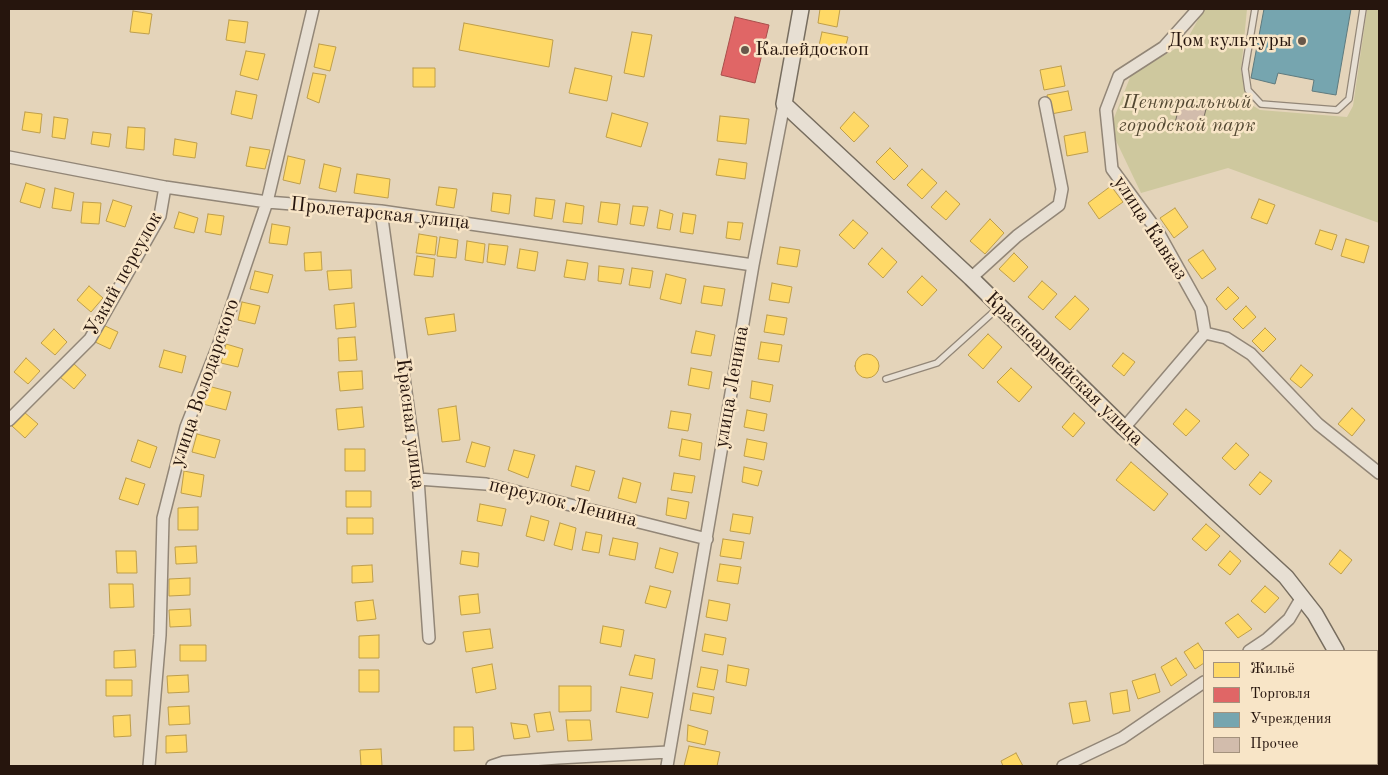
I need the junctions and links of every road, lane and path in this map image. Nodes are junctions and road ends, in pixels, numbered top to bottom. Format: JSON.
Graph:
{"nodes":[{"id":1,"x":313,"y":9,"type":"edge"},
{"id":2,"x":801,"y":9,"type":"edge"},
{"id":3,"x":1198,"y":9,"type":"edge"},
{"id":4,"x":1254,"y":9,"type":"edge"},
{"id":5,"x":1363,"y":9,"type":"edge"},
{"id":6,"x":1045,"y":103,"type":"dead end"},
{"id":7,"x":784,"y":104,"type":"junction"},
{"id":8,"x":9,"y":156,"type":"edge"},
{"id":9,"x":165,"y":187,"type":"junction"},
{"id":10,"x":267,"y":202,"type":"junction"},
{"id":11,"x":381,"y":211,"type":"junction"},
{"id":12,"x":753,"y":265,"type":"junction"},
{"id":13,"x":971,"y":278,"type":"junction"},
{"id":14,"x":999,"y":307,"type":"junction"},
{"id":15,"x":1205,"y":333,"type":"junction"},
{"id":16,"x":886,"y":379,"type":"dead end"},
{"id":17,"x":9,"y":420,"type":"edge"},
{"id":18,"x":1124,"y":428,"type":"junction"},
{"id":19,"x":1379,"y":473,"type":"edge"},
{"id":20,"x":418,"y":479,"type":"junction"},
{"id":21,"x":707,"y":539,"type":"junction"},
{"id":22,"x":1302,"y":597,"type":"junction"},
{"id":23,"x":429,"y":638,"type":"dead end"},
{"id":24,"x":1334,"y":648,"type":"edge"},
{"id":25,"x":1250,"y":650,"type":"edge"},
{"id":26,"x":1203,"y":683,"type":"edge"},
{"id":27,"x":668,"y":752,"type":"junction"},
{"id":28,"x":149,"y":766,"type":"edge"},
{"id":29,"x":492,"y":766,"type":"edge"},
{"id":30,"x":667,"y":766,"type":"edge"},
{"id":31,"x":1063,"y":766,"type":"edge"}],
"edges":[{"from":1,"to":10,"type":"street","name":"улица Володарского"},
{"from":2,"to":7,"type":"street","name":"улица Ленина"},
{"from":3,"to":15,"type":"street","name":"улица Кавказ"},
{"from":4,"to":5,"type":"lane"},
{"from":6,"to":13,"type":"street"},
{"from":7,"to":12,"type":"street","name":"улица Ленина"},
{"from":7,"to":13,"type":"street","name":"Красноармейская улица"},
{"from":8,"to":9,"type":"street","name":"Пролетарская улица"},
{"from":9,"to":10,"type":"street","name":"Пролетарская улица"},
{"from":9,"to":17,"type":"street","name":"Узкий переулок"},
{"from":10,"to":11,"type":"street","name":"Пролетарская улица"},
{"from":10,"to":28,"type":"street","name":"улица Володарского"},
{"from":11,"to":12,"type":"street","name":"Пролетарская улица"},
{"from":11,"to":20,"type":"street","name":"Красная улица"},
{"from":12,"to":21,"type":"street","name":"улица Ленина"},
{"from":13,"to":14,"type":"street","name":"Красноармейская улица"},
{"from":14,"to":16,"type":"lane"},
{"from":14,"to":18,"type":"street","name":"Красноармейская улица"},
{"from":15,"to":18,"type":"street"},
{"from":15,"to":19,"type":"street"},
{"from":18,"to":22,"type":"street","name":"Красноармейская улица"},
{"from":20,"to":21,"type":"street","name":"переулок Ленина"},
{"from":20,"to":23,"type":"street","name":"Красная улица"},
{"from":21,"to":27,"type":"street","name":"улица Ленина"},
{"from":22,"to":24,"type":"street","name":"Красноармейская улица"},
{"from":22,"to":25,"type":"street"},
{"from":26,"to":31,"type":"street"},
{"from":27,"to":29,"type":"street"},
{"from":27,"to":30,"type":"street","name":"улица Ленина"}]}
